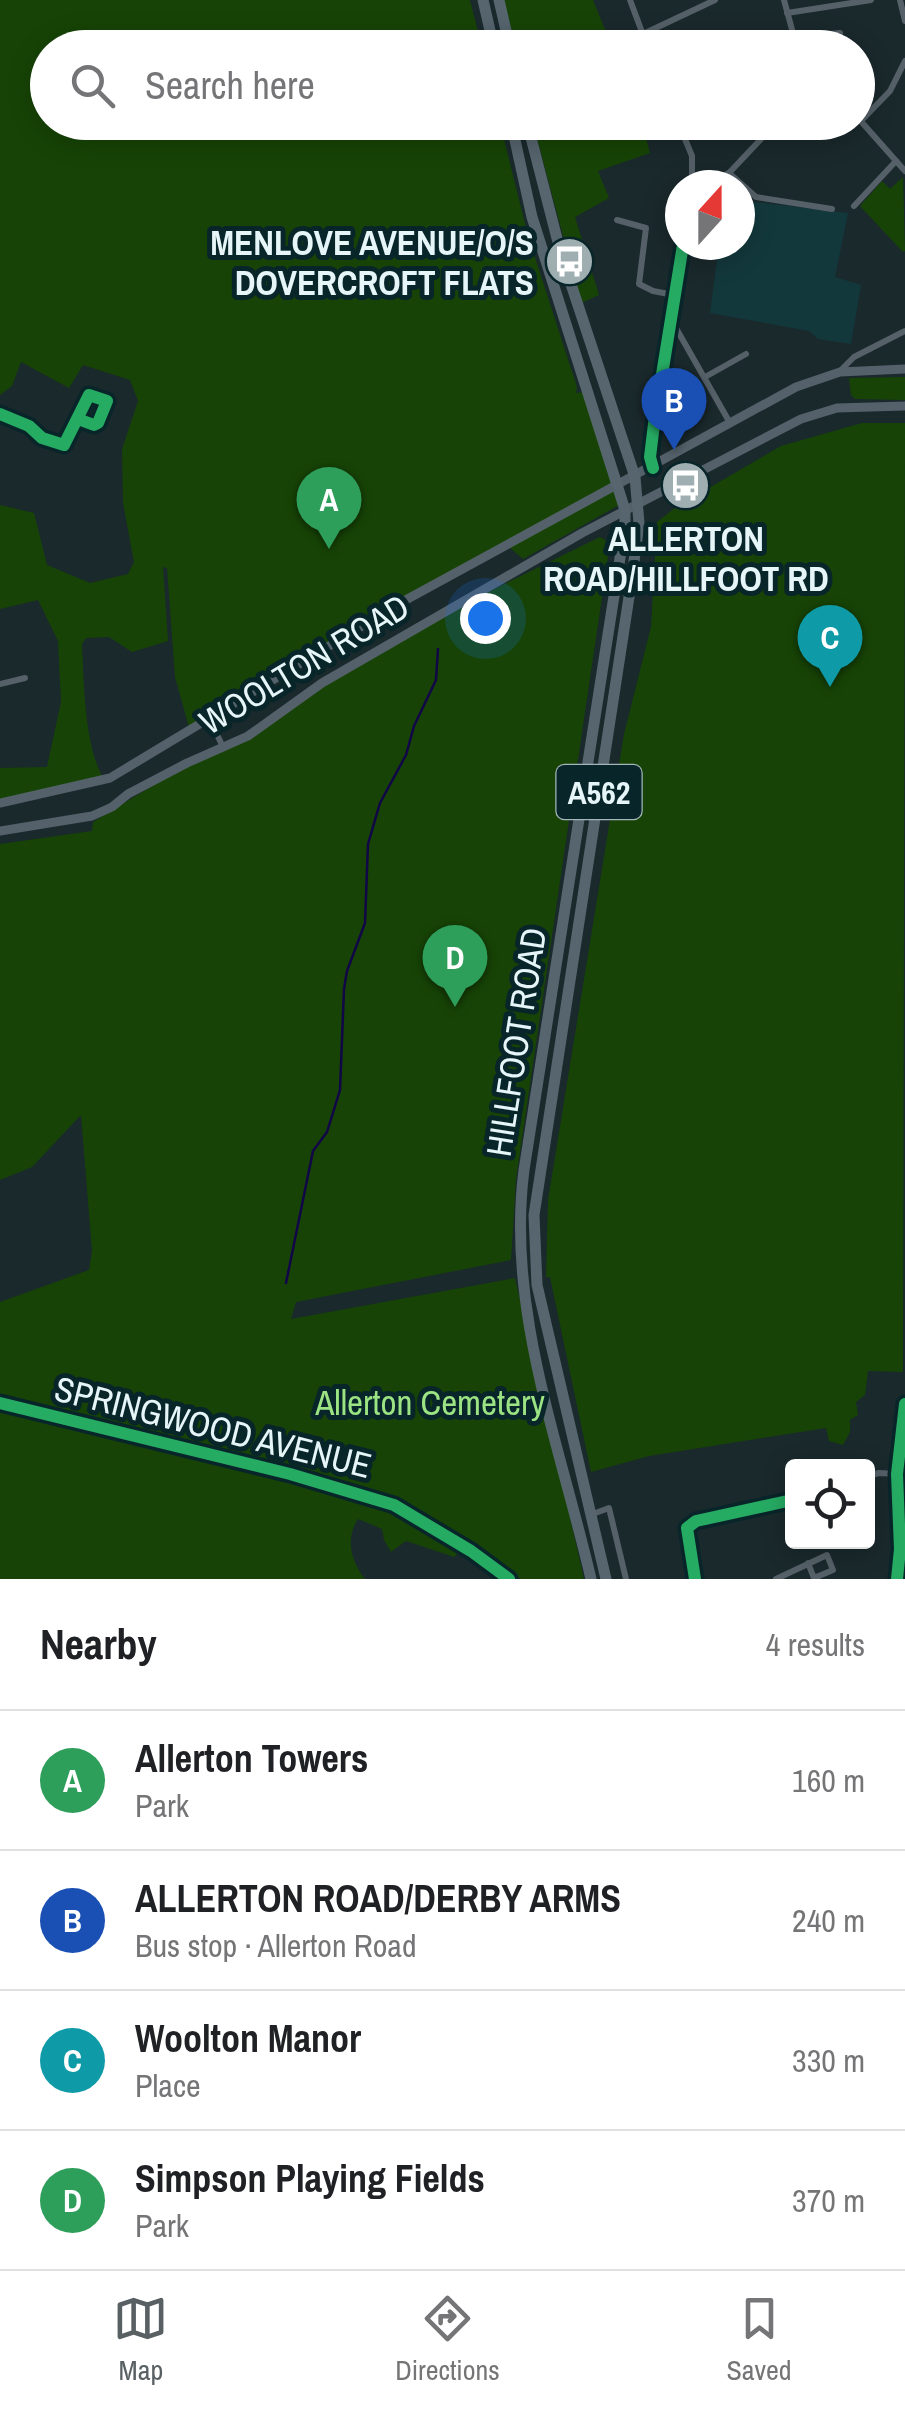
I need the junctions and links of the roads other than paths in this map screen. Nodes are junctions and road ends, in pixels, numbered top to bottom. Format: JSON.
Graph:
{"nodes":[{"id":1,"x":483,"y":0,"type":"edge"},
{"id":2,"x":500,"y":0,"type":"edge"},
{"id":3,"x":630,"y":0,"type":"edge"},
{"id":4,"x":715,"y":0,"type":"edge"},
{"id":5,"x":784,"y":0,"type":"edge"},
{"id":6,"x":870,"y":0,"type":"edge"},
{"id":7,"x":898,"y":0,"type":"edge"},
{"id":8,"x":787,"y":12,"type":"junction"},
{"id":9,"x":905,"y":22,"type":"edge"},
{"id":10,"x":490,"y":30,"type":"edge"},
{"id":11,"x":506,"y":30,"type":"edge"},
{"id":12,"x":641,"y":30,"type":"edge"},
{"id":13,"x":651,"y":30,"type":"edge"},
{"id":14,"x":790,"y":30,"type":"edge"},
{"id":15,"x":905,"y":61,"type":"edge"},
{"id":16,"x":875,"y":105,"type":"edge"},
{"id":17,"x":875,"y":137,"type":"edge"},
{"id":18,"x":515,"y":140,"type":"edge"},
{"id":19,"x":532,"y":140,"type":"edge"},
{"id":20,"x":685,"y":140,"type":"edge"},
{"id":21,"x":761,"y":140,"type":"edge"},
{"id":22,"x":896,"y":161,"type":"junction"},
{"id":23,"x":692,"y":170,"type":"edge"},
{"id":24,"x":732,"y":170,"type":"edge"},
{"id":25,"x":905,"y":171,"type":"edge"},
{"id":26,"x":755,"y":197,"type":"edge"},
{"id":27,"x":854,"y":206,"type":"dead end"},
{"id":28,"x":832,"y":209,"type":"dead end"},
{"id":29,"x":617,"y":220,"type":"dead end"},
{"id":30,"x":680,"y":260,"type":"edge"},
{"id":31,"x":674,"y":295,"type":"junction"},
{"id":32,"x":671,"y":320,"type":"junction"},
{"id":33,"x":905,"y":331,"type":"edge"},
{"id":34,"x":746,"y":354,"type":"dead end"},
{"id":35,"x":905,"y":369,"type":"edge"},
{"id":36,"x":840,"y":372,"type":"junction"},
{"id":37,"x":704,"y":377,"type":"junction"},
{"id":38,"x":905,"y":406,"type":"edge"},
{"id":39,"x":0,"y":414,"type":"edge"},
{"id":40,"x":78,"y":419,"type":"junction"},
{"id":41,"x":731,"y":424,"type":"junction"},
{"id":42,"x":628,"y":455,"type":"junction"},
{"id":43,"x":652,"y":468,"type":"junction"},
{"id":44,"x":635,"y":477,"type":"junction"},
{"id":45,"x":619,"y":485,"type":"junction"},
{"id":46,"x":638,"y":502,"type":"junction"},
{"id":47,"x":625,"y":510,"type":"junction"},
{"id":48,"x":599,"y":524,"type":"junction"},
{"id":49,"x":622,"y":542,"type":"junction"},
{"id":50,"x":25,"y":678,"type":"dead end"},
{"id":51,"x":0,"y":684,"type":"edge"},
{"id":52,"x":210,"y":720,"type":"junction"},
{"id":53,"x":223,"y":747,"type":"junction"},
{"id":54,"x":0,"y":802,"type":"edge"},
{"id":55,"x":0,"y":831,"type":"edge"},
{"id":56,"x":536,"y":1274,"type":"junction"},
{"id":57,"x":521,"y":1276,"type":"junction"},
{"id":58,"x":0,"y":1403,"type":"edge"},
{"id":59,"x":905,"y":1404,"type":"edge"},
{"id":60,"x":875,"y":1474,"type":"edge"},
{"id":61,"x":898,"y":1474,"type":"junction"},
{"id":62,"x":785,"y":1502,"type":"edge"},
{"id":63,"x":589,"y":1515,"type":"junction"},
{"id":64,"x":808,"y":1563,"type":"dead end"},
{"id":65,"x":509,"y":1579,"type":"edge"},
{"id":66,"x":591,"y":1579,"type":"edge"},
{"id":67,"x":606,"y":1579,"type":"edge"},
{"id":68,"x":626,"y":1579,"type":"edge"},
{"id":69,"x":695,"y":1579,"type":"edge"},
{"id":70,"x":776,"y":1579,"type":"edge"},
{"id":71,"x":898,"y":1579,"type":"edge"}],
"edges":[{"from":1,"to":10,"type":"highway"},
{"from":2,"to":11,"type":"highway"},
{"from":3,"to":12,"type":"street"},
{"from":4,"to":13,"type":"street"},
{"from":5,"to":8,"type":"street"},
{"from":6,"to":8,"type":"street"},
{"from":7,"to":9,"type":"street"},
{"from":8,"to":14,"type":"street"},
{"from":15,"to":16,"type":"street"},
{"from":17,"to":22,"type":"street"},
{"from":18,"to":45,"type":"highway","number":"A562"},
{"from":19,"to":42,"type":"highway","number":"A562"},
{"from":20,"to":23,"type":"street"},
{"from":21,"to":24,"type":"street"},
{"from":22,"to":25,"type":"street"},
{"from":22,"to":27,"type":"street"},
{"from":26,"to":28,"type":"street"},
{"from":29,"to":31,"type":"street"},
{"from":30,"to":31,"type":"street"},
{"from":31,"to":32,"type":"street"},
{"from":32,"to":37,"type":"street"},
{"from":32,"to":43,"type":"street"},
{"from":33,"to":36,"type":"street"},
{"from":34,"to":37,"type":"street"},
{"from":35,"to":36,"type":"main road","name":"WOOLTON ROAD"},
{"from":36,"to":41,"type":"main road","name":"WOOLTON ROAD"},
{"from":37,"to":41,"type":"street"},
{"from":38,"to":46,"type":"main road","name":"WOOLTON ROAD"},
{"from":39,"to":40,"type":"street"},
{"from":40,"to":40,"type":"street"},
{"from":41,"to":43,"type":"main road","name":"WOOLTON ROAD"},
{"from":42,"to":43,"type":"main road"},
{"from":42,"to":44,"type":"highway","number":"A562"},
{"from":43,"to":44,"type":"main road","name":"WOOLTON ROAD"},
{"from":44,"to":45,"type":"main road","name":"WOOLTON ROAD"},
{"from":44,"to":46,"type":"highway","name":"HILLFOOT ROAD","number":"A562"},
{"from":45,"to":47,"type":"highway","number":"A562"},
{"from":45,"to":52,"type":"main road","name":"WOOLTON ROAD"},
{"from":46,"to":47,"type":"main road","name":"WOOLTON ROAD"},
{"from":46,"to":56,"type":"highway","name":"HILLFOOT ROAD","number":"A562"},
{"from":47,"to":48,"type":"main road","name":"WOOLTON ROAD"},
{"from":47,"to":49,"type":"highway","name":"HILLFOOT ROAD","number":"A562"},
{"from":48,"to":49,"type":"main road"},
{"from":48,"to":53,"type":"main road","name":"WOOLTON ROAD"},
{"from":49,"to":57,"type":"highway","name":"HILLFOOT ROAD","number":"A562"},
{"from":50,"to":51,"type":"street"},
{"from":52,"to":53,"type":"street"},
{"from":52,"to":54,"type":"main road","name":"WOOLTON ROAD"},
{"from":53,"to":55,"type":"main road","name":"WOOLTON ROAD"},
{"from":56,"to":57,"type":"street"},
{"from":56,"to":63,"type":"highway","name":"HILLFOOT ROAD","number":"A562"},
{"from":57,"to":66,"type":"highway","name":"HILLFOOT ROAD","number":"A562"},
{"from":58,"to":65,"type":"main road","name":"SPRINGWOOD AVENUE"},
{"from":59,"to":61,"type":"street"},
{"from":60,"to":61,"type":"street"},
{"from":61,"to":71,"type":"street"},
{"from":62,"to":69,"type":"street"},
{"from":63,"to":67,"type":"highway","name":"HILLFOOT ROAD","number":"A562"},
{"from":63,"to":68,"type":"street"},
{"from":64,"to":70,"type":"street"}]}
